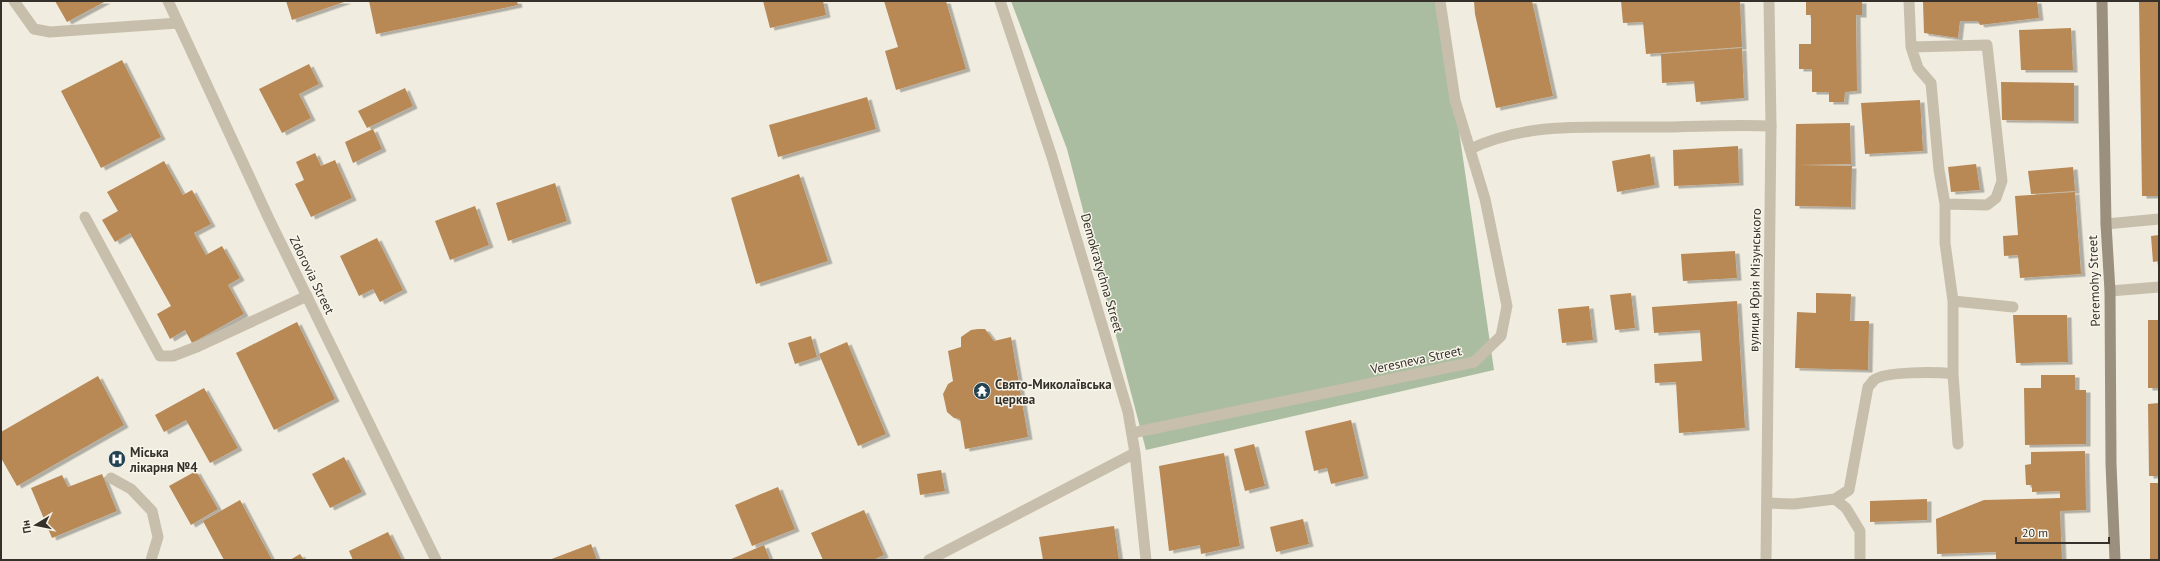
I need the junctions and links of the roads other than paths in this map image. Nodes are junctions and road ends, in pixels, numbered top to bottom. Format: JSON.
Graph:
{"nodes":[{"id":1,"x":14,"y":1,"type":"edge"},
{"id":2,"x":168,"y":1,"type":"edge"},
{"id":3,"x":1000,"y":1,"type":"edge"},
{"id":4,"x":1440,"y":1,"type":"edge"},
{"id":5,"x":1769,"y":1,"type":"edge"},
{"id":6,"x":1909,"y":1,"type":"edge"},
{"id":7,"x":2102,"y":1,"type":"edge"},
{"id":8,"x":178,"y":22,"type":"junction"},
{"id":9,"x":1911,"y":47,"type":"junction"},
{"id":10,"x":1771,"y":126,"type":"junction"},
{"id":11,"x":1470,"y":149,"type":"junction"},
{"id":12,"x":1945,"y":204,"type":"junction"},
{"id":13,"x":84,"y":217,"type":"dead end"},
{"id":14,"x":2159,"y":219,"type":"edge"},
{"id":15,"x":2106,"y":224,"type":"junction"},
{"id":16,"x":2159,"y":287,"type":"edge"},
{"id":17,"x":2110,"y":291,"type":"junction"},
{"id":18,"x":307,"y":296,"type":"junction"},
{"id":19,"x":1953,"y":301,"type":"junction"},
{"id":20,"x":2013,"y":307,"type":"dead end"},
{"id":21,"x":1953,"y":374,"type":"junction"},
{"id":22,"x":1132,"y":433,"type":"junction"},
{"id":23,"x":1958,"y":444,"type":"dead end"},
{"id":24,"x":1135,"y":452,"type":"junction"},
{"id":25,"x":111,"y":478,"type":"dead end"},
{"id":26,"x":1835,"y":499,"type":"junction"},
{"id":27,"x":1767,"y":503,"type":"junction"},
{"id":28,"x":151,"y":560,"type":"edge"},
{"id":29,"x":436,"y":560,"type":"edge"},
{"id":30,"x":929,"y":560,"type":"edge"},
{"id":31,"x":1146,"y":560,"type":"edge"},
{"id":32,"x":1766,"y":560,"type":"edge"},
{"id":33,"x":1860,"y":560,"type":"edge"},
{"id":34,"x":2115,"y":560,"type":"edge"}],
"edges":[{"from":1,"to":8,"type":"street"},
{"from":2,"to":8,"type":"street","name":"Zdorovia Street"},
{"from":3,"to":22,"type":"street","name":"Demokratychna Street"},
{"from":4,"to":11,"type":"street","name":"Veresneva Street"},
{"from":5,"to":10,"type":"street","name":"вулиця Юрія Мізунського"},
{"from":6,"to":9,"type":"street"},
{"from":7,"to":15,"type":"main road","name":"Peremohy Street"},
{"from":8,"to":18,"type":"street","name":"Zdorovia Street"},
{"from":9,"to":12,"type":"street"},
{"from":9,"to":12,"type":"street"},
{"from":10,"to":11,"type":"street"},
{"from":10,"to":27,"type":"street","name":"вулиця Юрія Мізунського"},
{"from":11,"to":22,"type":"street","name":"Veresneva Street"},
{"from":12,"to":19,"type":"street"},
{"from":13,"to":18,"type":"street"},
{"from":14,"to":15,"type":"street"},
{"from":15,"to":17,"type":"main road","name":"Peremohy Street"},
{"from":16,"to":17,"type":"street"},
{"from":17,"to":34,"type":"main road","name":"Peremohy Street"},
{"from":18,"to":29,"type":"street","name":"Zdorovia Street"},
{"from":19,"to":20,"type":"street"},
{"from":19,"to":21,"type":"street"},
{"from":21,"to":23,"type":"street"},
{"from":21,"to":26,"type":"street"},
{"from":22,"to":24,"type":"street","name":"Demokratychna Street"},
{"from":24,"to":30,"type":"street"},
{"from":24,"to":31,"type":"street","name":"Demokratychna Street"},
{"from":25,"to":28,"type":"street"},
{"from":26,"to":27,"type":"street"},
{"from":26,"to":33,"type":"street"},
{"from":27,"to":32,"type":"street","name":"вулиця Юрія Мізунського"}]}
